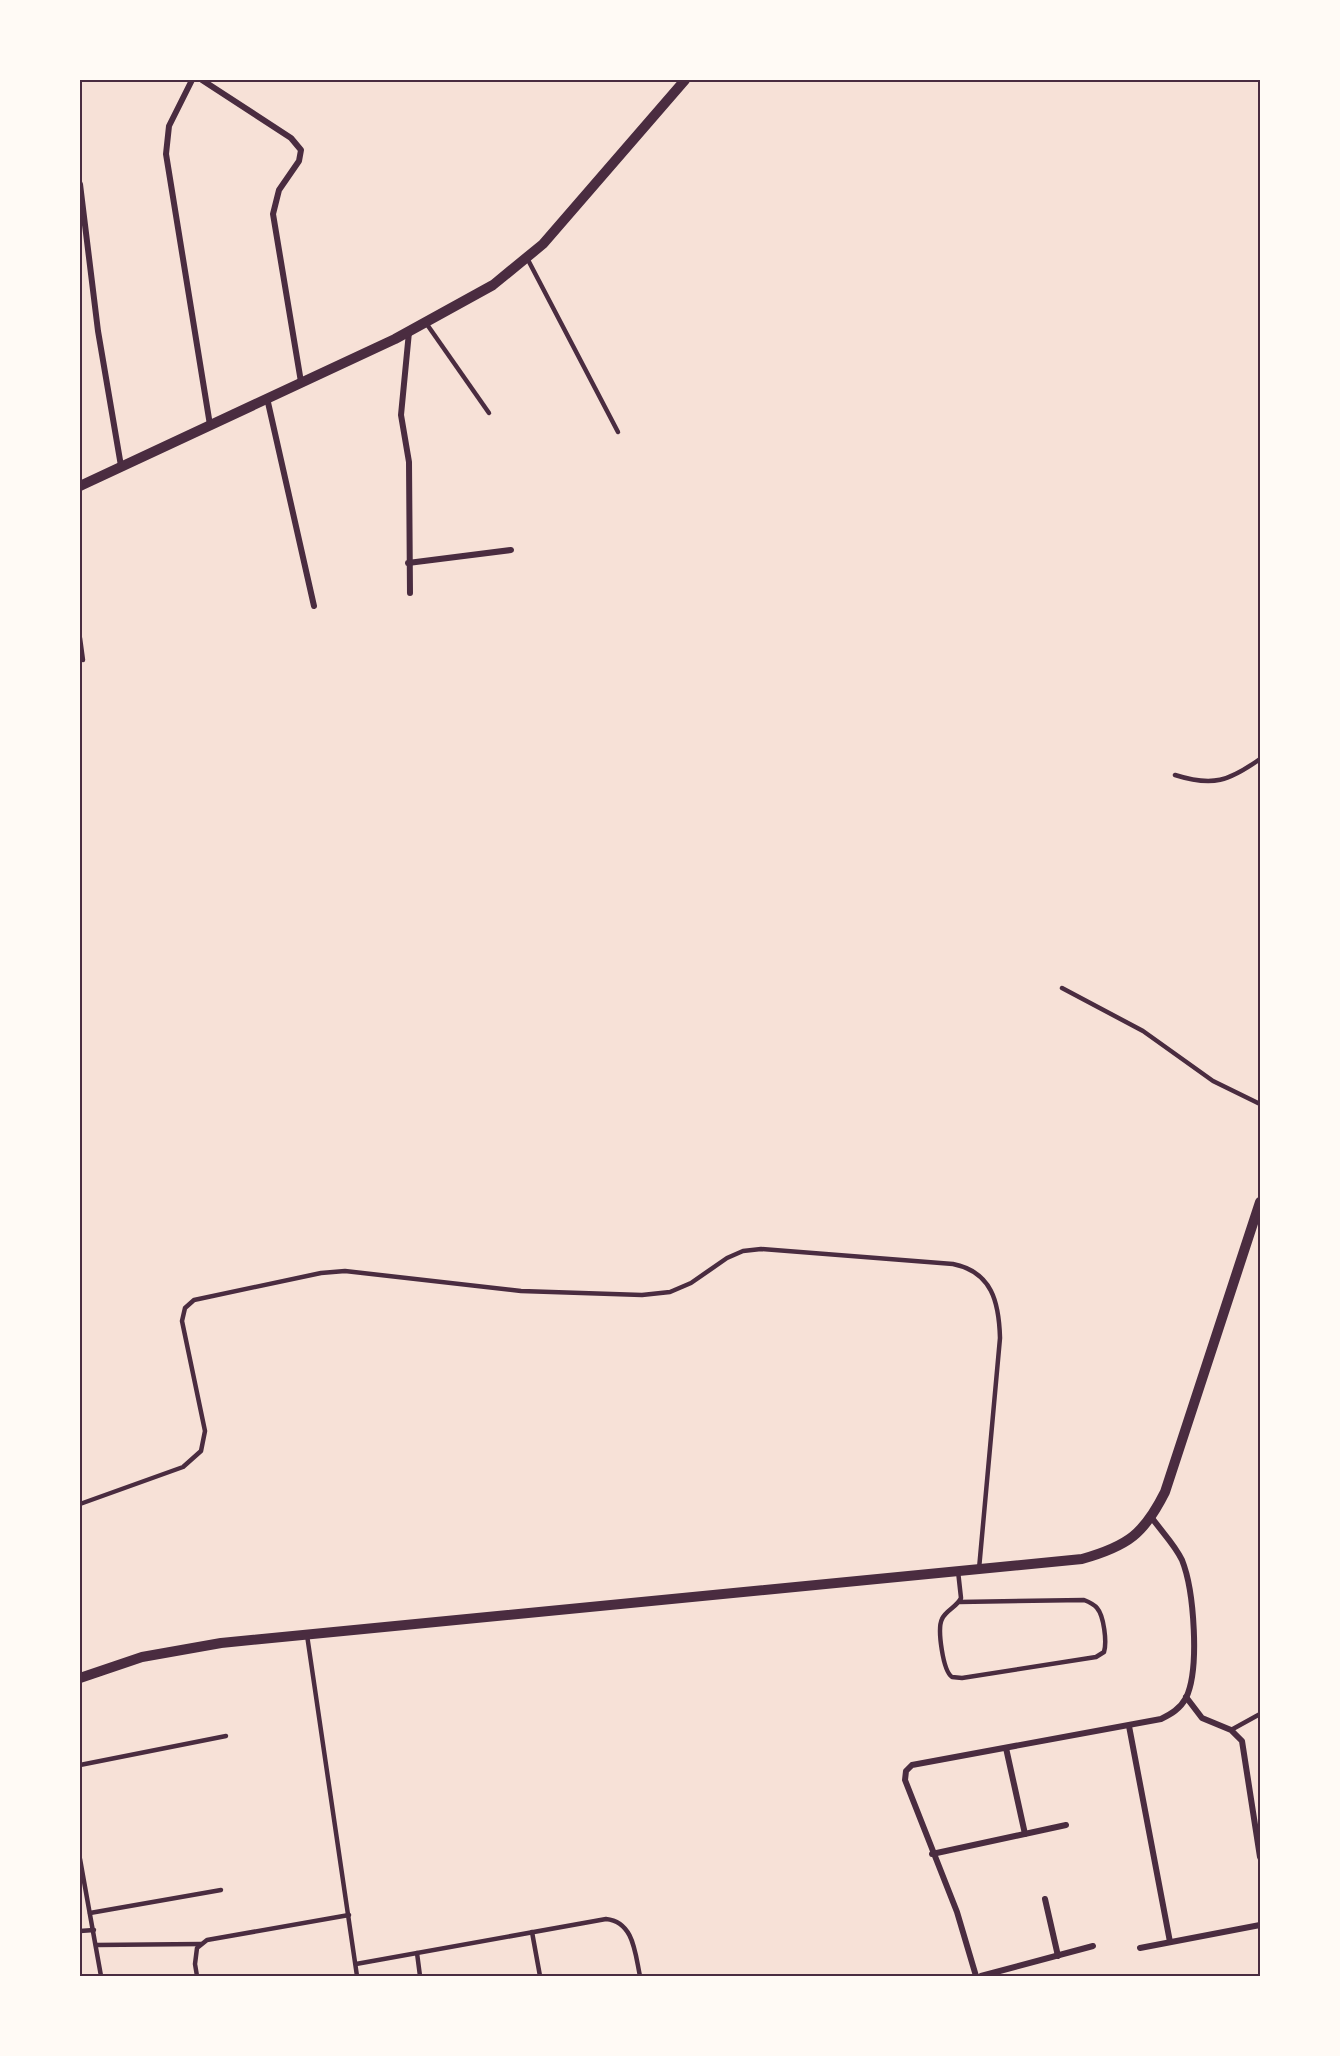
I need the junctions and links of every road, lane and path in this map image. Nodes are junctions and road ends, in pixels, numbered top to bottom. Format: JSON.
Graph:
{"nodes":[{"id":1,"x":192,"y":80,"type":"edge"},
{"id":2,"x":202,"y":80,"type":"edge"},
{"id":3,"x":685,"y":80,"type":"edge"},
{"id":4,"x":80,"y":184,"type":"edge"},
{"id":5,"x":527,"y":258,"type":"junction"},
{"id":6,"x":426,"y":323,"type":"junction"},
{"id":7,"x":409,"y":331,"type":"junction"},
{"id":8,"x":302,"y":382,"type":"junction"},
{"id":9,"x":267,"y":398,"type":"junction"},
{"id":10,"x":489,"y":413,"type":"dead end"},
{"id":11,"x":210,"y":425,"type":"junction"},
{"id":12,"x":618,"y":432,"type":"dead end"},
{"id":13,"x":122,"y":466,"type":"junction"},
{"id":14,"x":80,"y":486,"type":"edge"},
{"id":15,"x":512,"y":550,"type":"dead end"},
{"id":16,"x":408,"y":563,"type":"junction"},
{"id":17,"x":410,"y":593,"type":"dead end"},
{"id":18,"x":314,"y":606,"type":"dead end"},
{"id":19,"x":80,"y":638,"type":"edge"},
{"id":20,"x":83,"y":660,"type":"dead end"},
{"id":21,"x":1260,"y":759,"type":"edge"},
{"id":22,"x":1175,"y":775,"type":"dead end"},
{"id":23,"x":1062,"y":988,"type":"dead end"},
{"id":24,"x":1260,"y":1104,"type":"edge"},
{"id":25,"x":1260,"y":1202,"type":"edge"},
{"id":26,"x":80,"y":1504,"type":"edge"},
{"id":27,"x":1152,"y":1518,"type":"junction"},
{"id":28,"x":980,"y":1569,"type":"junction"},
{"id":29,"x":958,"y":1571,"type":"junction"},
{"id":30,"x":959,"y":1602,"type":"junction"},
{"id":31,"x":307,"y":1635,"type":"junction"},
{"id":32,"x":80,"y":1678,"type":"edge"},
{"id":33,"x":1186,"y":1697,"type":"junction"},
{"id":34,"x":1260,"y":1714,"type":"edge"},
{"id":35,"x":1129,"y":1726,"type":"junction"},
{"id":36,"x":1231,"y":1730,"type":"junction"},
{"id":37,"x":226,"y":1736,"type":"dead end"},
{"id":38,"x":1006,"y":1748,"type":"junction"},
{"id":39,"x":80,"y":1764,"type":"edge"},
{"id":40,"x":1066,"y":1825,"type":"dead end"},
{"id":41,"x":1025,"y":1834,"type":"junction"},
{"id":42,"x":932,"y":1854,"type":"junction"},
{"id":43,"x":1260,"y":1857,"type":"edge"},
{"id":44,"x":80,"y":1859,"type":"edge"},
{"id":45,"x":221,"y":1890,"type":"dead end"},
{"id":46,"x":1045,"y":1899,"type":"dead end"},
{"id":47,"x":90,"y":1912,"type":"junction"},
{"id":48,"x":349,"y":1915,"type":"junction"},
{"id":49,"x":1260,"y":1925,"type":"edge"},
{"id":50,"x":93,"y":1930,"type":"junction"},
{"id":51,"x":80,"y":1931,"type":"edge"},
{"id":52,"x":532,"y":1932,"type":"junction"},
{"id":53,"x":1170,"y":1942,"type":"junction"},
{"id":54,"x":201,"y":1944,"type":"junction"},
{"id":55,"x":96,"y":1945,"type":"junction"},
{"id":56,"x":1093,"y":1946,"type":"dead end"},
{"id":57,"x":1140,"y":1948,"type":"dead end"},
{"id":58,"x":417,"y":1953,"type":"junction"},
{"id":59,"x":1058,"y":1956,"type":"junction"},
{"id":60,"x":356,"y":1964,"type":"junction"},
{"id":61,"x":100,"y":1977,"type":"edge"},
{"id":62,"x":197,"y":1977,"type":"edge"},
{"id":63,"x":357,"y":1977,"type":"edge"},
{"id":64,"x":420,"y":1977,"type":"edge"},
{"id":65,"x":540,"y":1977,"type":"edge"},
{"id":66,"x":640,"y":1977,"type":"edge"},
{"id":67,"x":976,"y":1977,"type":"edge"},
{"id":68,"x":981,"y":1977,"type":"edge"}],
"edges":[{"from":1,"to":11,"type":"street"},
{"from":2,"to":8,"type":"street"},
{"from":3,"to":5,"type":"street"},
{"from":4,"to":13,"type":"street"},
{"from":5,"to":6,"type":"street"},
{"from":5,"to":12,"type":"lane"},
{"from":6,"to":7,"type":"street"},
{"from":6,"to":10,"type":"lane"},
{"from":7,"to":8,"type":"street"},
{"from":7,"to":16,"type":"street"},
{"from":8,"to":9,"type":"street"},
{"from":9,"to":11,"type":"street"},
{"from":9,"to":18,"type":"street"},
{"from":11,"to":13,"type":"street"},
{"from":13,"to":14,"type":"street"},
{"from":15,"to":16,"type":"street"},
{"from":16,"to":17,"type":"street"},
{"from":19,"to":20,"type":"lane"},
{"from":21,"to":22,"type":"lane"},
{"from":23,"to":24,"type":"lane"},
{"from":25,"to":27,"type":"street"},
{"from":26,"to":28,"type":"lane"},
{"from":27,"to":28,"type":"street"},
{"from":27,"to":33,"type":"street"},
{"from":28,"to":29,"type":"street"},
{"from":29,"to":30,"type":"lane"},
{"from":29,"to":31,"type":"street"},
{"from":30,"to":30,"type":"lane"},
{"from":31,"to":32,"type":"street"},
{"from":31,"to":48,"type":"lane"},
{"from":33,"to":35,"type":"street"},
{"from":33,"to":36,"type":"street"},
{"from":34,"to":36,"type":"lane"},
{"from":35,"to":38,"type":"street"},
{"from":35,"to":53,"type":"street"},
{"from":36,"to":43,"type":"street"},
{"from":37,"to":39,"type":"lane"},
{"from":38,"to":41,"type":"street"},
{"from":38,"to":42,"type":"street"},
{"from":40,"to":41,"type":"street"},
{"from":41,"to":42,"type":"street"},
{"from":42,"to":67,"type":"street"},
{"from":44,"to":47,"type":"lane"},
{"from":45,"to":47,"type":"lane"},
{"from":46,"to":59,"type":"street"},
{"from":47,"to":50,"type":"lane"},
{"from":48,"to":54,"type":"lane"},
{"from":48,"to":60,"type":"lane"},
{"from":49,"to":53,"type":"street"},
{"from":50,"to":51,"type":"lane"},
{"from":50,"to":55,"type":"lane"},
{"from":52,"to":58,"type":"lane"},
{"from":52,"to":65,"type":"lane"},
{"from":52,"to":66,"type":"lane"},
{"from":53,"to":57,"type":"street"},
{"from":54,"to":55,"type":"lane"},
{"from":54,"to":62,"type":"lane"},
{"from":55,"to":61,"type":"lane"},
{"from":56,"to":59,"type":"street"},
{"from":58,"to":60,"type":"lane"},
{"from":58,"to":64,"type":"lane"},
{"from":59,"to":68,"type":"street"},
{"from":60,"to":63,"type":"lane"}]}
